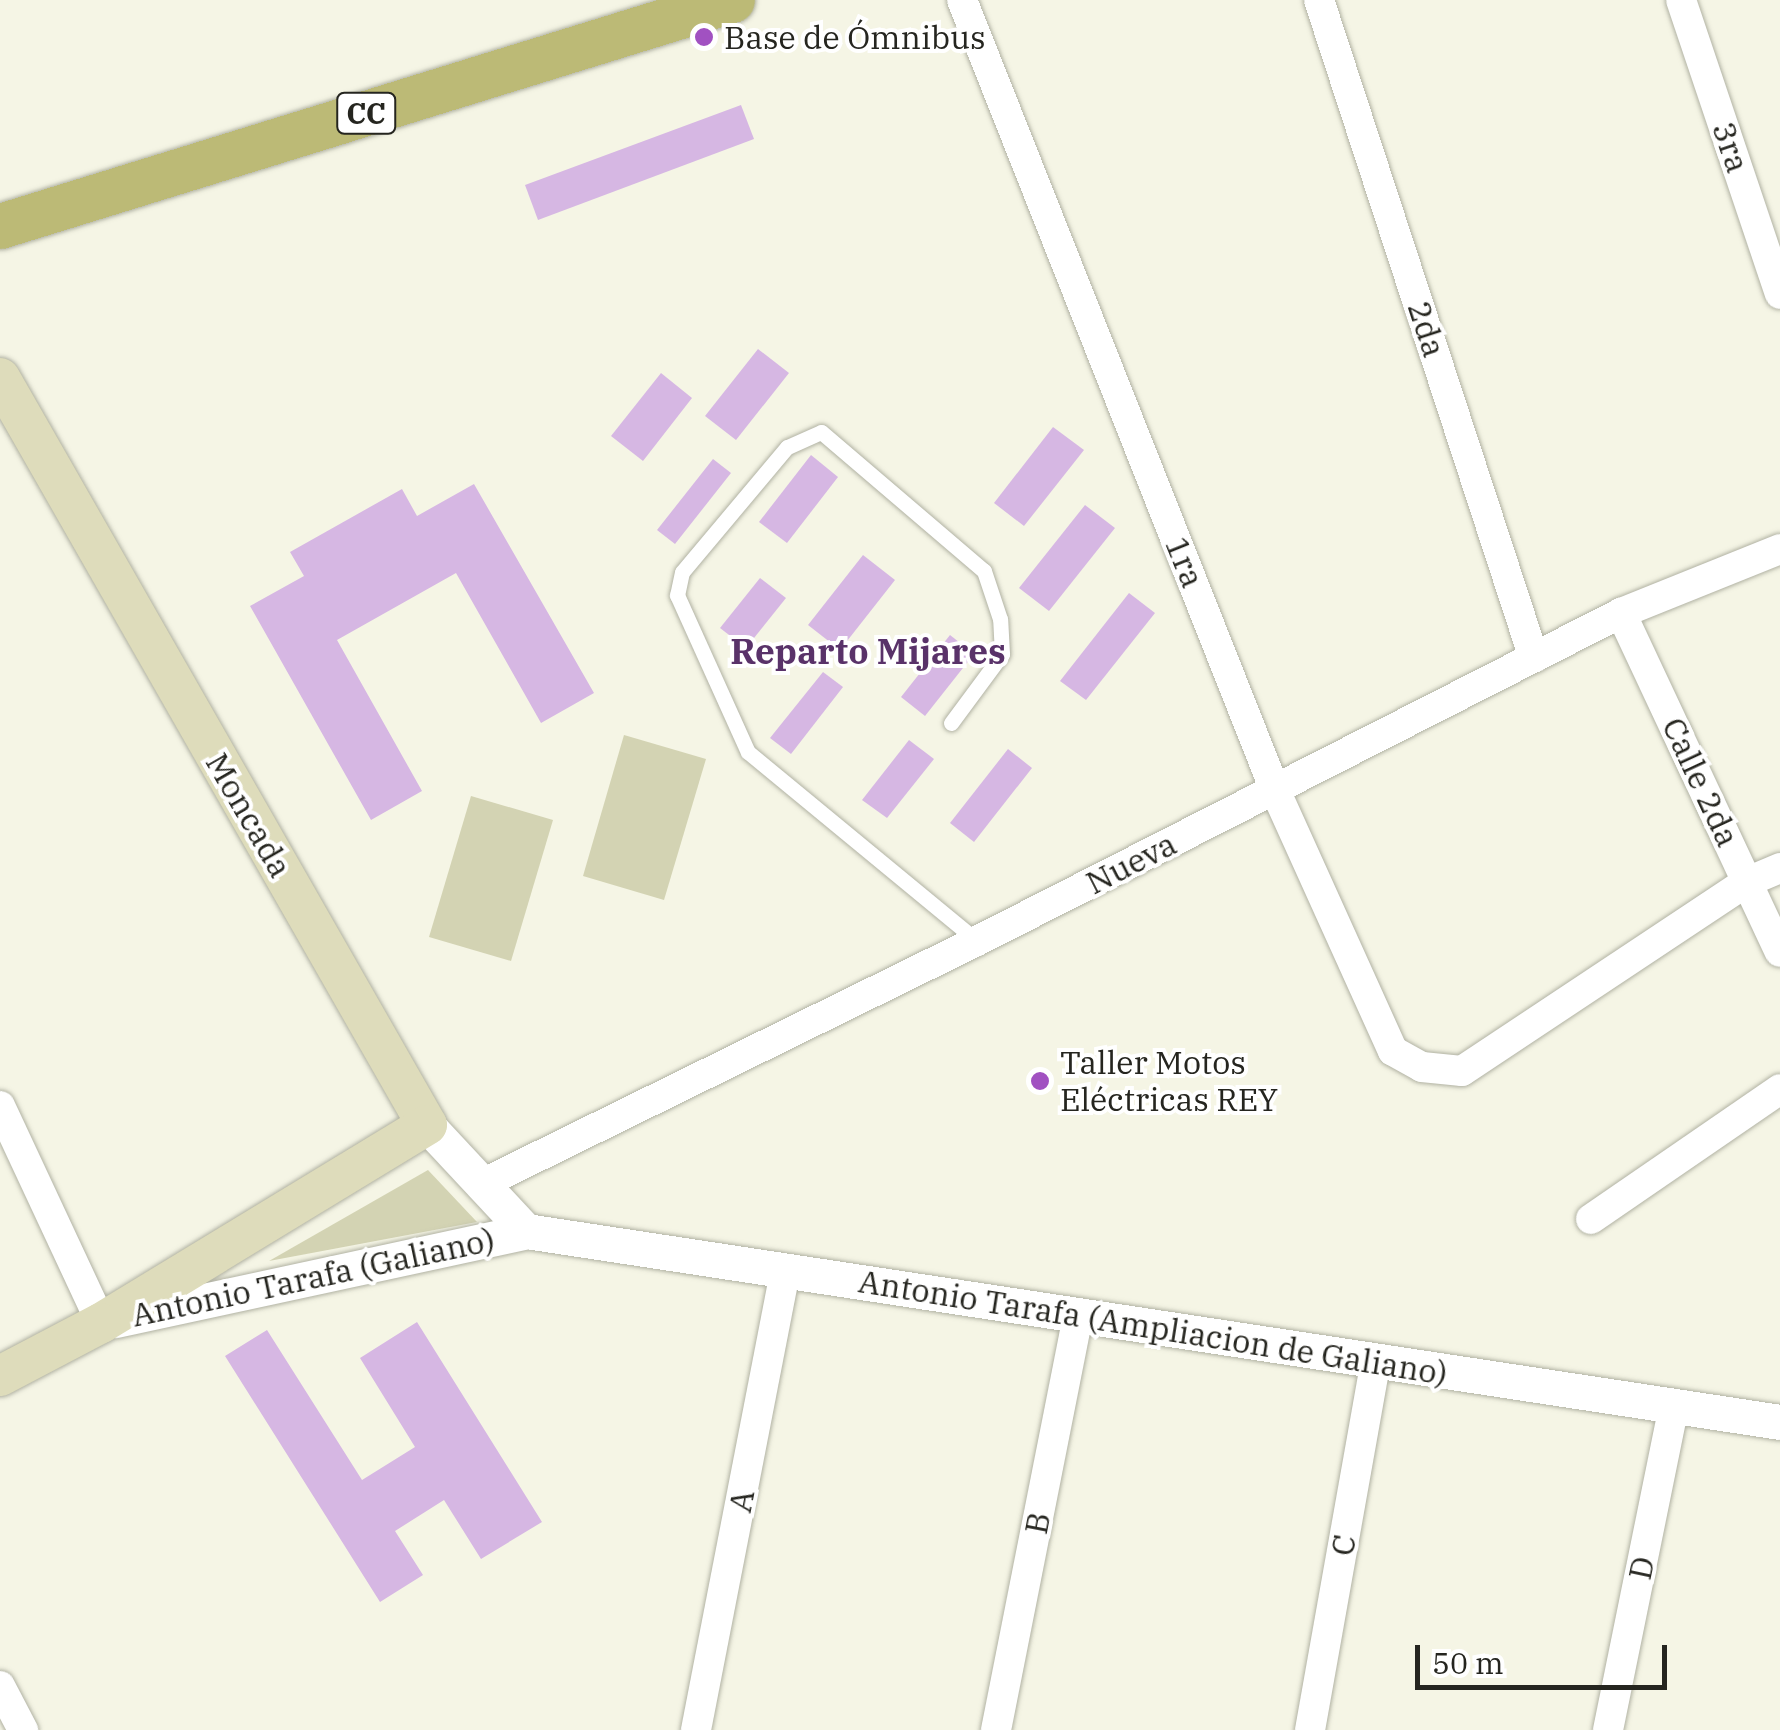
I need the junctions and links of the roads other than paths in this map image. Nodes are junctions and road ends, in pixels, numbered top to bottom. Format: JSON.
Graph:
{"nodes":[{"id":1,"x":732,"y":0,"type":"edge"},
{"id":2,"x":962,"y":0,"type":"edge"},
{"id":3,"x":1319,"y":0,"type":"edge"},
{"id":4,"x":1682,"y":0,"type":"edge"},
{"id":5,"x":0,"y":226,"type":"edge"},
{"id":6,"x":1780,"y":294,"type":"edge"},
{"id":7,"x":0,"y":378,"type":"edge"},
{"id":8,"x":1780,"y":549,"type":"edge"},
{"id":9,"x":1621,"y":613,"type":"junction"},
{"id":10,"x":1534,"y":658,"type":"junction"},
{"id":11,"x":952,"y":723,"type":"dead end"},
{"id":12,"x":1275,"y":790,"type":"junction"},
{"id":13,"x":1780,"y":868,"type":"edge"},
{"id":14,"x":1748,"y":882,"type":"junction"},
{"id":15,"x":977,"y":942,"type":"junction"},
{"id":16,"x":1780,"y":952,"type":"edge"},
{"id":17,"x":1780,"y":1090,"type":"edge"},
{"id":18,"x":0,"y":1106,"type":"edge"},
{"id":19,"x":427,"y":1125,"type":"junction"},
{"id":20,"x":484,"y":1183,"type":"junction"},
{"id":21,"x":1591,"y":1218,"type":"dead end"},
{"id":22,"x":526,"y":1231,"type":"junction"},
{"id":23,"x":245,"y":1236,"type":"junction"},
{"id":24,"x":785,"y":1271,"type":"junction"},
{"id":25,"x":260,"y":1288,"type":"junction"},
{"id":26,"x":1078,"y":1316,"type":"junction"},
{"id":27,"x":101,"y":1323,"type":"junction"},
{"id":28,"x":1376,"y":1361,"type":"junction"},
{"id":29,"x":0,"y":1376,"type":"edge"},
{"id":30,"x":1674,"y":1406,"type":"junction"},
{"id":31,"x":1780,"y":1422,"type":"edge"},
{"id":32,"x":0,"y":1686,"type":"edge"},
{"id":33,"x":24,"y":1730,"type":"edge"},
{"id":34,"x":696,"y":1730,"type":"edge"},
{"id":35,"x":996,"y":1730,"type":"edge"},
{"id":36,"x":1310,"y":1730,"type":"edge"},
{"id":37,"x":1608,"y":1730,"type":"edge"}],
"edges":[{"from":1,"to":5,"type":"main road","number":"CC"},
{"from":2,"to":12,"type":"street","name":"1ra"},
{"from":3,"to":10,"type":"street","name":"2da"},
{"from":4,"to":6,"type":"street","name":"3ra"},
{"from":7,"to":19,"type":"main road","name":"Moncada"},
{"from":8,"to":9,"type":"street","name":"Nueva"},
{"from":9,"to":10,"type":"street","name":"Nueva"},
{"from":9,"to":14,"type":"street","name":"Calle 2da"},
{"from":10,"to":12,"type":"street","name":"Nueva"},
{"from":11,"to":15,"type":"lane"},
{"from":12,"to":14,"type":"street","name":"1ra"},
{"from":12,"to":15,"type":"street","name":"Nueva"},
{"from":13,"to":14,"type":"street"},
{"from":14,"to":16,"type":"street","name":"Calle 2da"},
{"from":15,"to":20,"type":"street","name":"Nueva"},
{"from":17,"to":21,"type":"street"},
{"from":18,"to":27,"type":"street"},
{"from":19,"to":20,"type":"street","name":"Moncada"},
{"from":19,"to":23,"type":"main road","name":"Antonio Tarafa (Galiano)"},
{"from":20,"to":22,"type":"street","name":"Moncada"},
{"from":22,"to":24,"type":"street","name":"Antonio Tarafa (Ampliacion de Galiano)"},
{"from":22,"to":25,"type":"street","name":"Antonio Tarafa (Galiano)"},
{"from":23,"to":25,"type":"street"},
{"from":23,"to":27,"type":"main road","name":"Antonio Tarafa (Galiano)"},
{"from":24,"to":26,"type":"street","name":"Antonio Tarafa (Ampliacion de Galiano)"},
{"from":24,"to":34,"type":"street","name":"A"},
{"from":25,"to":27,"type":"street","name":"Antonio Tarafa (Galiano)"},
{"from":26,"to":28,"type":"street","name":"Antonio Tarafa (Ampliacion de Galiano)"},
{"from":26,"to":35,"type":"street","name":"B"},
{"from":27,"to":29,"type":"main road","name":"Antonio Tarafa (Galiano)"},
{"from":28,"to":30,"type":"street","name":"Antonio Tarafa (Ampliacion de Galiano)"},
{"from":28,"to":36,"type":"street","name":"C"},
{"from":30,"to":31,"type":"street","name":"Antonio Tarafa (Ampliacion de Galiano)"},
{"from":30,"to":37,"type":"street","name":"D"},
{"from":32,"to":33,"type":"street"}]}
